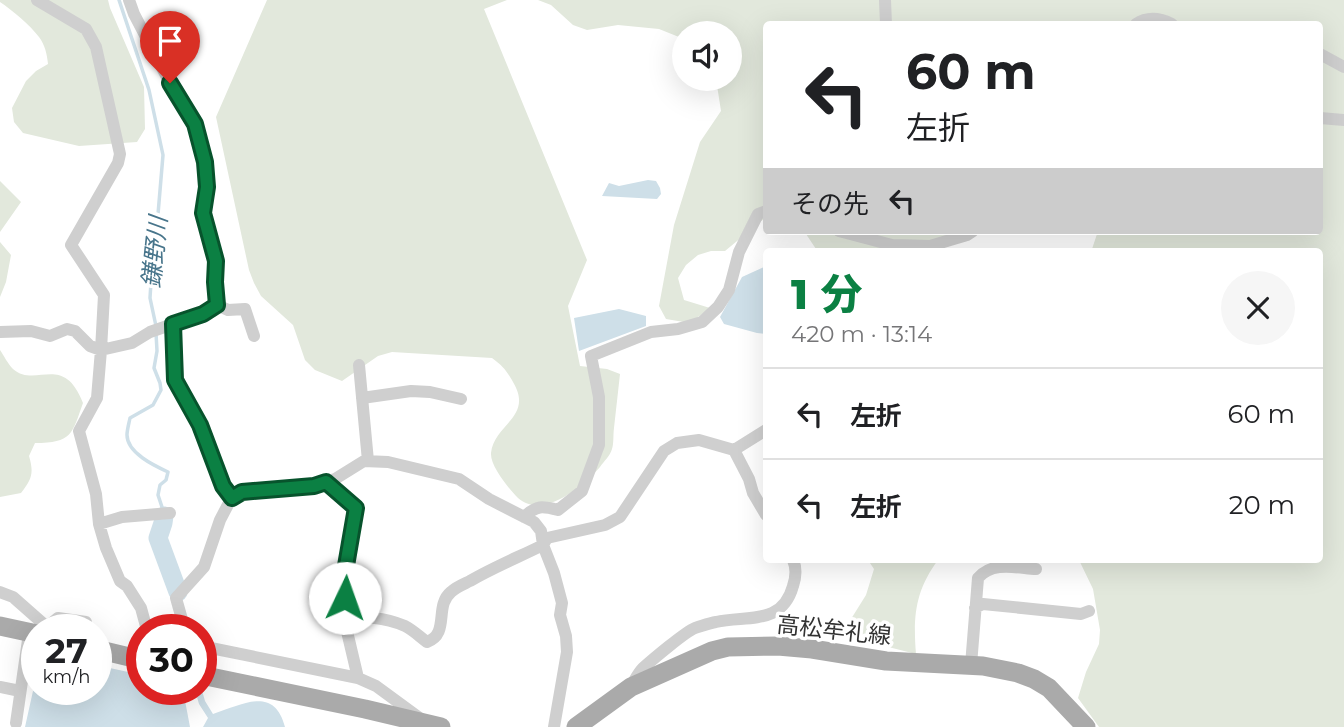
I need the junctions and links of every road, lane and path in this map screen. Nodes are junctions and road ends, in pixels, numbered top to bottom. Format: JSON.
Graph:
{"nodes":[{"id":1,"x":37,"y":0,"type":"edge"},
{"id":2,"x":129,"y":0,"type":"edge"},
{"id":3,"x":885,"y":0,"type":"edge"},
{"id":4,"x":886,"y":21,"type":"edge"},
{"id":5,"x":1141,"y":21,"type":"edge"},
{"id":6,"x":1162,"y":21,"type":"edge"},
{"id":7,"x":1323,"y":56,"type":"edge"},
{"id":8,"x":1344,"y":66,"type":"edge"},
{"id":9,"x":1323,"y":118,"type":"edge"},
{"id":10,"x":1344,"y":120,"type":"edge"},
{"id":11,"x":763,"y":212,"type":"edge"},
{"id":12,"x":855,"y":235,"type":"edge"},
{"id":13,"x":967,"y":235,"type":"edge"},
{"id":14,"x":920,"y":248,"type":"edge"},
{"id":15,"x":932,"y":248,"type":"edge"},
{"id":16,"x":217,"y":305,"type":"junction"},
{"id":17,"x":173,"y":324,"type":"junction"},
{"id":18,"x":0,"y":332,"type":"edge"},
{"id":19,"x":254,"y":336,"type":"dead end"},
{"id":20,"x":101,"y":350,"type":"junction"},
{"id":21,"x":359,"y":365,"type":"dead end"},
{"id":22,"x":362,"y":398,"type":"junction"},
{"id":23,"x":461,"y":398,"type":"dead end"},
{"id":24,"x":763,"y":432,"type":"edge"},
{"id":25,"x":734,"y":450,"type":"junction"},
{"id":26,"x":368,"y":461,"type":"junction"},
{"id":27,"x":326,"y":482,"type":"junction"},
{"id":28,"x":232,"y":498,"type":"junction"},
{"id":29,"x":763,"y":511,"type":"edge"},
{"id":30,"x":170,"y":513,"type":"dead end"},
{"id":31,"x":524,"y":517,"type":"junction"},
{"id":32,"x":99,"y":524,"type":"junction"},
{"id":33,"x":544,"y":545,"type":"junction"},
{"id":34,"x":795,"y":563,"type":"edge"},
{"id":35,"x":1036,"y":569,"type":"dead end"},
{"id":36,"x":0,"y":592,"type":"edge"},
{"id":37,"x":975,"y":608,"type":"junction"},
{"id":38,"x":1089,"y":611,"type":"dead end"},
{"id":39,"x":32,"y":614,"type":"edge"},
{"id":40,"x":143,"y":614,"type":"edge"},
{"id":41,"x":180,"y":614,"type":"edge"},
{"id":42,"x":353,"y":619,"type":"junction"},
{"id":43,"x":0,"y":626,"type":"edge"},
{"id":44,"x":21,"y":631,"type":"edge"},
{"id":45,"x":217,"y":649,"type":"edge"},
{"id":46,"x":971,"y":665,"type":"junction"},
{"id":47,"x":217,"y":678,"type":"edge"},
{"id":48,"x":358,"y":678,"type":"junction"},
{"id":49,"x":0,"y":687,"type":"edge"},
{"id":50,"x":21,"y":687,"type":"edge"},
{"id":51,"x":631,"y":687,"type":"junction"},
{"id":52,"x":20,"y":691,"type":"junction"},
{"id":53,"x":16,"y":723,"type":"dead end"},
{"id":54,"x":434,"y":725,"type":"edge"},
{"id":55,"x":554,"y":727,"type":"edge"},
{"id":56,"x":576,"y":727,"type":"edge"},
{"id":57,"x":1086,"y":727,"type":"edge"}],
"edges":[{"from":1,"to":20,"type":"street"},
{"from":2,"to":16,"type":"street"},
{"from":3,"to":4,"type":"street"},
{"from":5,"to":6,"type":"street"},
{"from":7,"to":8,"type":"street"},
{"from":9,"to":10,"type":"street"},
{"from":11,"to":31,"type":"street"},
{"from":12,"to":14,"type":"street"},
{"from":13,"to":15,"type":"street"},
{"from":16,"to":17,"type":"street"},
{"from":16,"to":19,"type":"street"},
{"from":17,"to":20,"type":"street"},
{"from":17,"to":28,"type":"street"},
{"from":18,"to":20,"type":"street"},
{"from":20,"to":32,"type":"street"},
{"from":21,"to":22,"type":"street"},
{"from":22,"to":23,"type":"street"},
{"from":22,"to":26,"type":"street"},
{"from":24,"to":25,"type":"street"},
{"from":25,"to":29,"type":"street"},
{"from":25,"to":33,"type":"street"},
{"from":26,"to":27,"type":"street"},
{"from":26,"to":31,"type":"street"},
{"from":27,"to":28,"type":"street"},
{"from":27,"to":42,"type":"street"},
{"from":28,"to":41,"type":"street"},
{"from":30,"to":32,"type":"street"},
{"from":31,"to":33,"type":"street"},
{"from":32,"to":40,"type":"street"},
{"from":33,"to":42,"type":"street"},
{"from":33,"to":55,"type":"street"},
{"from":34,"to":51,"type":"street"},
{"from":35,"to":37,"type":"street"},
{"from":36,"to":39,"type":"street"},
{"from":37,"to":38,"type":"street"},
{"from":37,"to":46,"type":"street"},
{"from":42,"to":48,"type":"street"},
{"from":43,"to":44,"type":"main road"},
{"from":45,"to":48,"type":"street"},
{"from":46,"to":51,"type":"main road","name":"高松牟礼線"},
{"from":46,"to":57,"type":"main road","name":"高松牟礼線"},
{"from":47,"to":54,"type":"main road"},
{"from":48,"to":54,"type":"street"},
{"from":49,"to":52,"type":"street"},
{"from":50,"to":52,"type":"street"},
{"from":51,"to":56,"type":"main road","name":"高松牟礼線"},
{"from":52,"to":53,"type":"street"}]}
